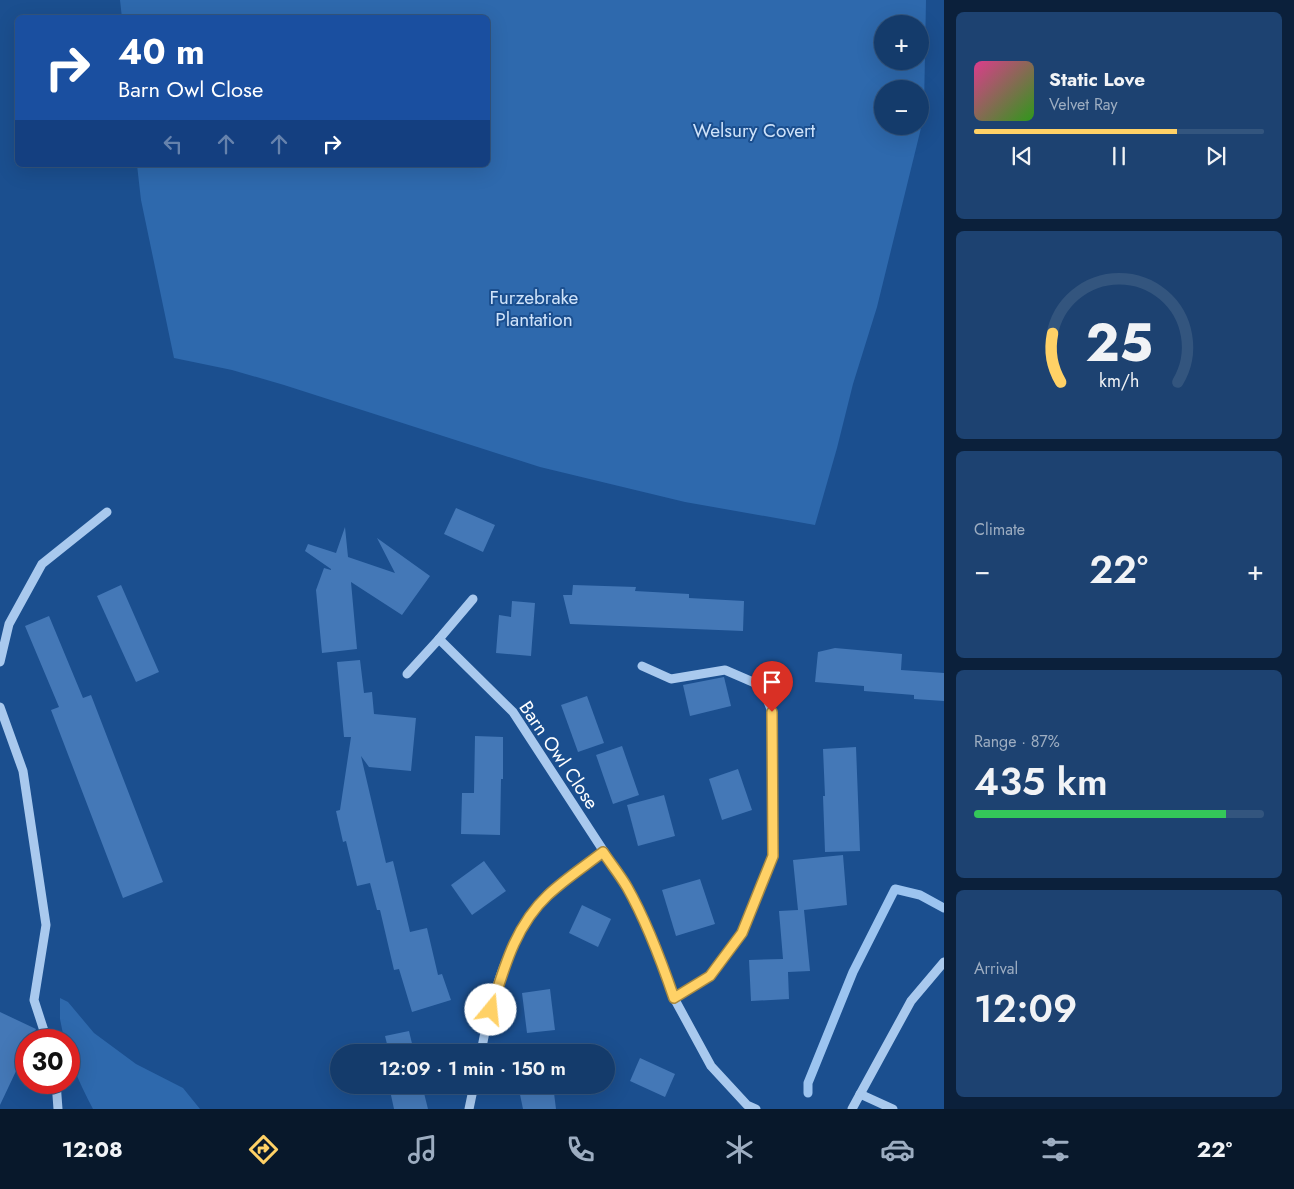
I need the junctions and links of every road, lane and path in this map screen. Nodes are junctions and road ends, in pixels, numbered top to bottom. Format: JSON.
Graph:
{"nodes":[{"id":1,"x":107,"y":512,"type":"dead end"},
{"id":2,"x":473,"y":599,"type":"dead end"},
{"id":3,"x":439,"y":639,"type":"junction"},
{"id":4,"x":0,"y":662,"type":"edge"},
{"id":5,"x":642,"y":666,"type":"dead end"},
{"id":6,"x":407,"y":674,"type":"dead end"},
{"id":7,"x":0,"y":706,"type":"edge"},
{"id":8,"x":603,"y":852,"type":"junction"},
{"id":9,"x":944,"y":962,"type":"edge"},
{"id":10,"x":674,"y":998,"type":"junction"},
{"id":11,"x":43,"y":1029,"type":"edge"},
{"id":12,"x":483,"y":1044,"type":"edge"},
{"id":13,"x":57,"y":1094,"type":"edge"},
{"id":14,"x":472,"y":1094,"type":"edge"},
{"id":15,"x":860,"y":1094,"type":"junction"},
{"id":16,"x":58,"y":1109,"type":"edge"},
{"id":17,"x":470,"y":1109,"type":"edge"},
{"id":18,"x":756,"y":1109,"type":"edge"},
{"id":19,"x":852,"y":1109,"type":"edge"},
{"id":20,"x":892,"y":1109,"type":"edge"}],
"edges":[{"from":1,"to":4,"type":"street"},
{"from":2,"to":3,"type":"street"},
{"from":3,"to":6,"type":"street"},
{"from":3,"to":8,"type":"street","name":"Barn Owl Close"},
{"from":5,"to":10,"type":"street"},
{"from":7,"to":11,"type":"street"},
{"from":8,"to":10,"type":"street","name":"Barn Owl Close"},
{"from":8,"to":12,"type":"street"},
{"from":9,"to":15,"type":"street"},
{"from":10,"to":18,"type":"street","name":"Barn Owl Close"},
{"from":13,"to":16,"type":"street"},
{"from":14,"to":17,"type":"street"},
{"from":15,"to":19,"type":"street"},
{"from":15,"to":20,"type":"street"}]}
